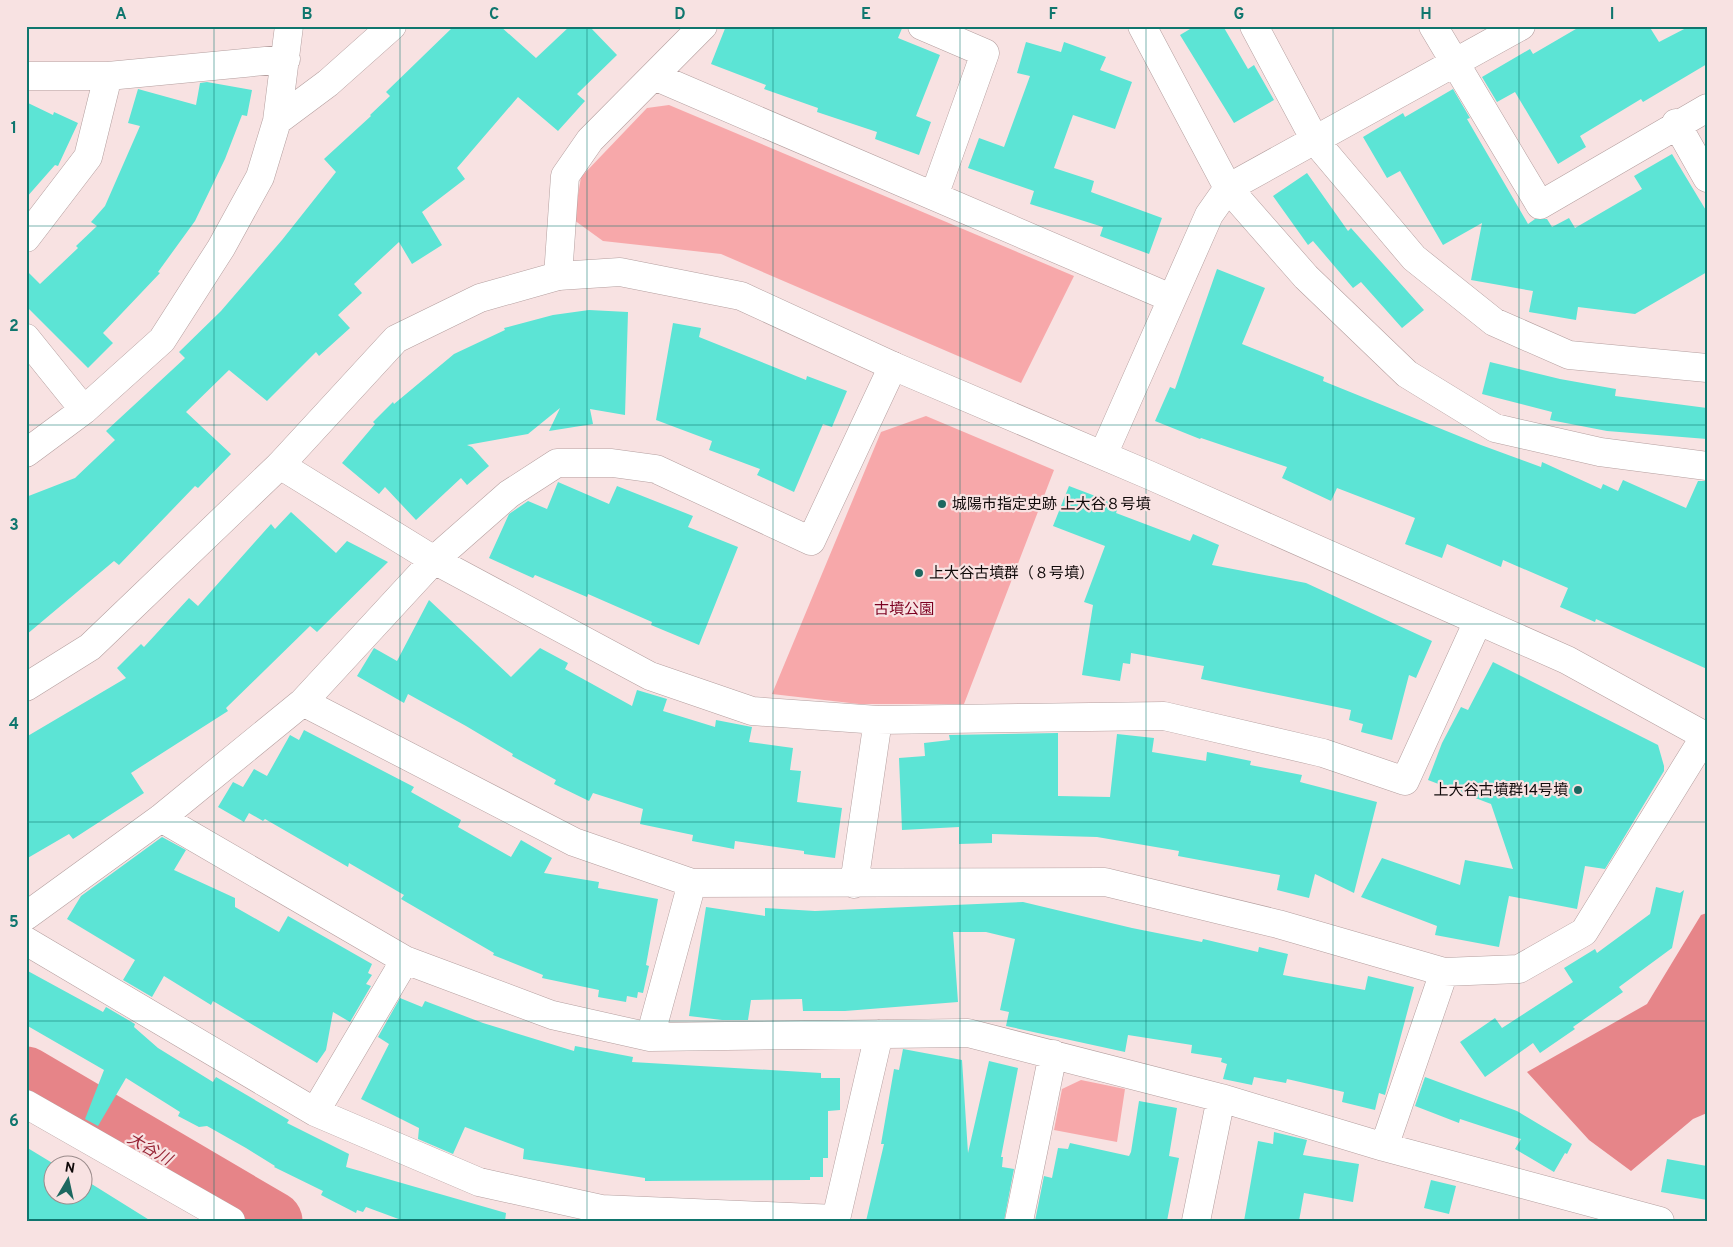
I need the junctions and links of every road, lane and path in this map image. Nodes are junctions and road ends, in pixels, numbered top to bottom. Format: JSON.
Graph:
{"nodes":[{"id":1,"x":289,"y":26,"type":"edge"},
{"id":2,"x":392,"y":26,"type":"edge"},
{"id":3,"x":703,"y":26,"type":"edge"},
{"id":4,"x":922,"y":26,"type":"edge"},
{"id":5,"x":1142,"y":26,"type":"edge"},
{"id":6,"x":1254,"y":26,"type":"edge"},
{"id":7,"x":1433,"y":26,"type":"edge"},
{"id":8,"x":1520,"y":26,"type":"edge"},
{"id":9,"x":286,"y":60,"type":"junction"},
{"id":10,"x":1454,"y":64,"type":"junction"},
{"id":11,"x":26,"y":76,"type":"edge"},
{"id":12,"x":108,"y":76,"type":"junction"},
{"id":13,"x":654,"y":76,"type":"junction"},
{"id":14,"x":1707,"y":108,"type":"edge"},
{"id":15,"x":277,"y":121,"type":"junction"},
{"id":16,"x":1676,"y":123,"type":"junction"},
{"id":17,"x":1316,"y":142,"type":"junction"},
{"id":18,"x":1707,"y":178,"type":"edge"},
{"id":19,"x":1228,"y":188,"type":"junction"},
{"id":20,"x":934,"y":196,"type":"junction"},
{"id":21,"x":26,"y":238,"type":"edge"},
{"id":22,"x":558,"y":276,"type":"junction"},
{"id":23,"x":1172,"y":298,"type":"junction"},
{"id":24,"x":26,"y":338,"type":"edge"},
{"id":25,"x":893,"y":366,"type":"junction"},
{"id":26,"x":1707,"y":368,"type":"edge"},
{"id":27,"x":84,"y":410,"type":"junction"},
{"id":28,"x":26,"y":453,"type":"edge"},
{"id":29,"x":1103,"y":455,"type":"junction"},
{"id":30,"x":280,"y":465,"type":"junction"},
{"id":31,"x":1707,"y":466,"type":"edge"},
{"id":32,"x":434,"y":560,"type":"junction"},
{"id":33,"x":1478,"y":621,"type":"junction"},
{"id":34,"x":26,"y":687,"type":"edge"},
{"id":35,"x":303,"y":702,"type":"junction"},
{"id":36,"x":878,"y":720,"type":"junction"},
{"id":37,"x":1706,"y":736,"type":"edge"},
{"id":38,"x":161,"y":818,"type":"junction"},
{"id":39,"x":692,"y":884,"type":"junction"},
{"id":40,"x":854,"y":884,"type":"junction"},
{"id":41,"x":26,"y":916,"type":"edge"},
{"id":42,"x":26,"y":941,"type":"edge"},
{"id":43,"x":405,"y":960,"type":"junction"},
{"id":44,"x":1444,"y":972,"type":"junction"},
{"id":45,"x":879,"y":1034,"type":"junction"},
{"id":46,"x":650,"y":1037,"type":"junction"},
{"id":47,"x":1053,"y":1054,"type":"junction"},
{"id":48,"x":1221,"y":1098,"type":"junction"},
{"id":49,"x":26,"y":1104,"type":"edge"},
{"id":50,"x":315,"y":1112,"type":"junction"},
{"id":51,"x":1384,"y":1147,"type":"junction"},
{"id":52,"x":231,"y":1221,"type":"edge"},
{"id":53,"x":1019,"y":1221,"type":"edge"},
{"id":54,"x":1196,"y":1221,"type":"edge"},
{"id":55,"x":1660,"y":1221,"type":"edge"}],
"edges":[{"from":1,"to":9,"type":"street"},
{"from":2,"to":15,"type":"street"},
{"from":3,"to":13,"type":"street"},
{"from":4,"to":20,"type":"street"},
{"from":5,"to":19,"type":"street"},
{"from":6,"to":17,"type":"street"},
{"from":7,"to":10,"type":"street"},
{"from":8,"to":10,"type":"street"},
{"from":9,"to":12,"type":"street"},
{"from":9,"to":15,"type":"street"},
{"from":10,"to":16,"type":"street"},
{"from":10,"to":17,"type":"street"},
{"from":11,"to":12,"type":"street"},
{"from":12,"to":21,"type":"street"},
{"from":13,"to":20,"type":"street"},
{"from":13,"to":22,"type":"street"},
{"from":14,"to":16,"type":"street"},
{"from":15,"to":27,"type":"street"},
{"from":16,"to":18,"type":"street"},
{"from":17,"to":19,"type":"street"},
{"from":17,"to":26,"type":"street"},
{"from":19,"to":23,"type":"street"},
{"from":19,"to":31,"type":"street"},
{"from":20,"to":23,"type":"street"},
{"from":22,"to":25,"type":"street"},
{"from":22,"to":30,"type":"street"},
{"from":23,"to":29,"type":"street"},
{"from":24,"to":27,"type":"street"},
{"from":25,"to":29,"type":"street"},
{"from":25,"to":32,"type":"street"},
{"from":27,"to":28,"type":"street"},
{"from":29,"to":33,"type":"street"},
{"from":30,"to":32,"type":"street"},
{"from":30,"to":34,"type":"street"},
{"from":32,"to":35,"type":"street"},
{"from":32,"to":36,"type":"street"},
{"from":33,"to":36,"type":"street"},
{"from":33,"to":37,"type":"street"},
{"from":35,"to":38,"type":"street"},
{"from":35,"to":39,"type":"street"},
{"from":36,"to":40,"type":"street"},
{"from":37,"to":44,"type":"street"},
{"from":38,"to":41,"type":"street"},
{"from":38,"to":43,"type":"street"},
{"from":39,"to":40,"type":"street"},
{"from":39,"to":46,"type":"street"},
{"from":40,"to":44,"type":"street"},
{"from":42,"to":50,"type":"street"},
{"from":43,"to":46,"type":"street"},
{"from":43,"to":50,"type":"street"},
{"from":44,"to":51,"type":"street"},
{"from":45,"to":46,"type":"street"},
{"from":45,"to":47,"type":"street"},
{"from":45,"to":50,"type":"street"},
{"from":47,"to":48,"type":"street"},
{"from":47,"to":53,"type":"street"},
{"from":48,"to":51,"type":"street"},
{"from":48,"to":54,"type":"street"},
{"from":49,"to":52,"type":"street"},
{"from":51,"to":55,"type":"street"}]}
